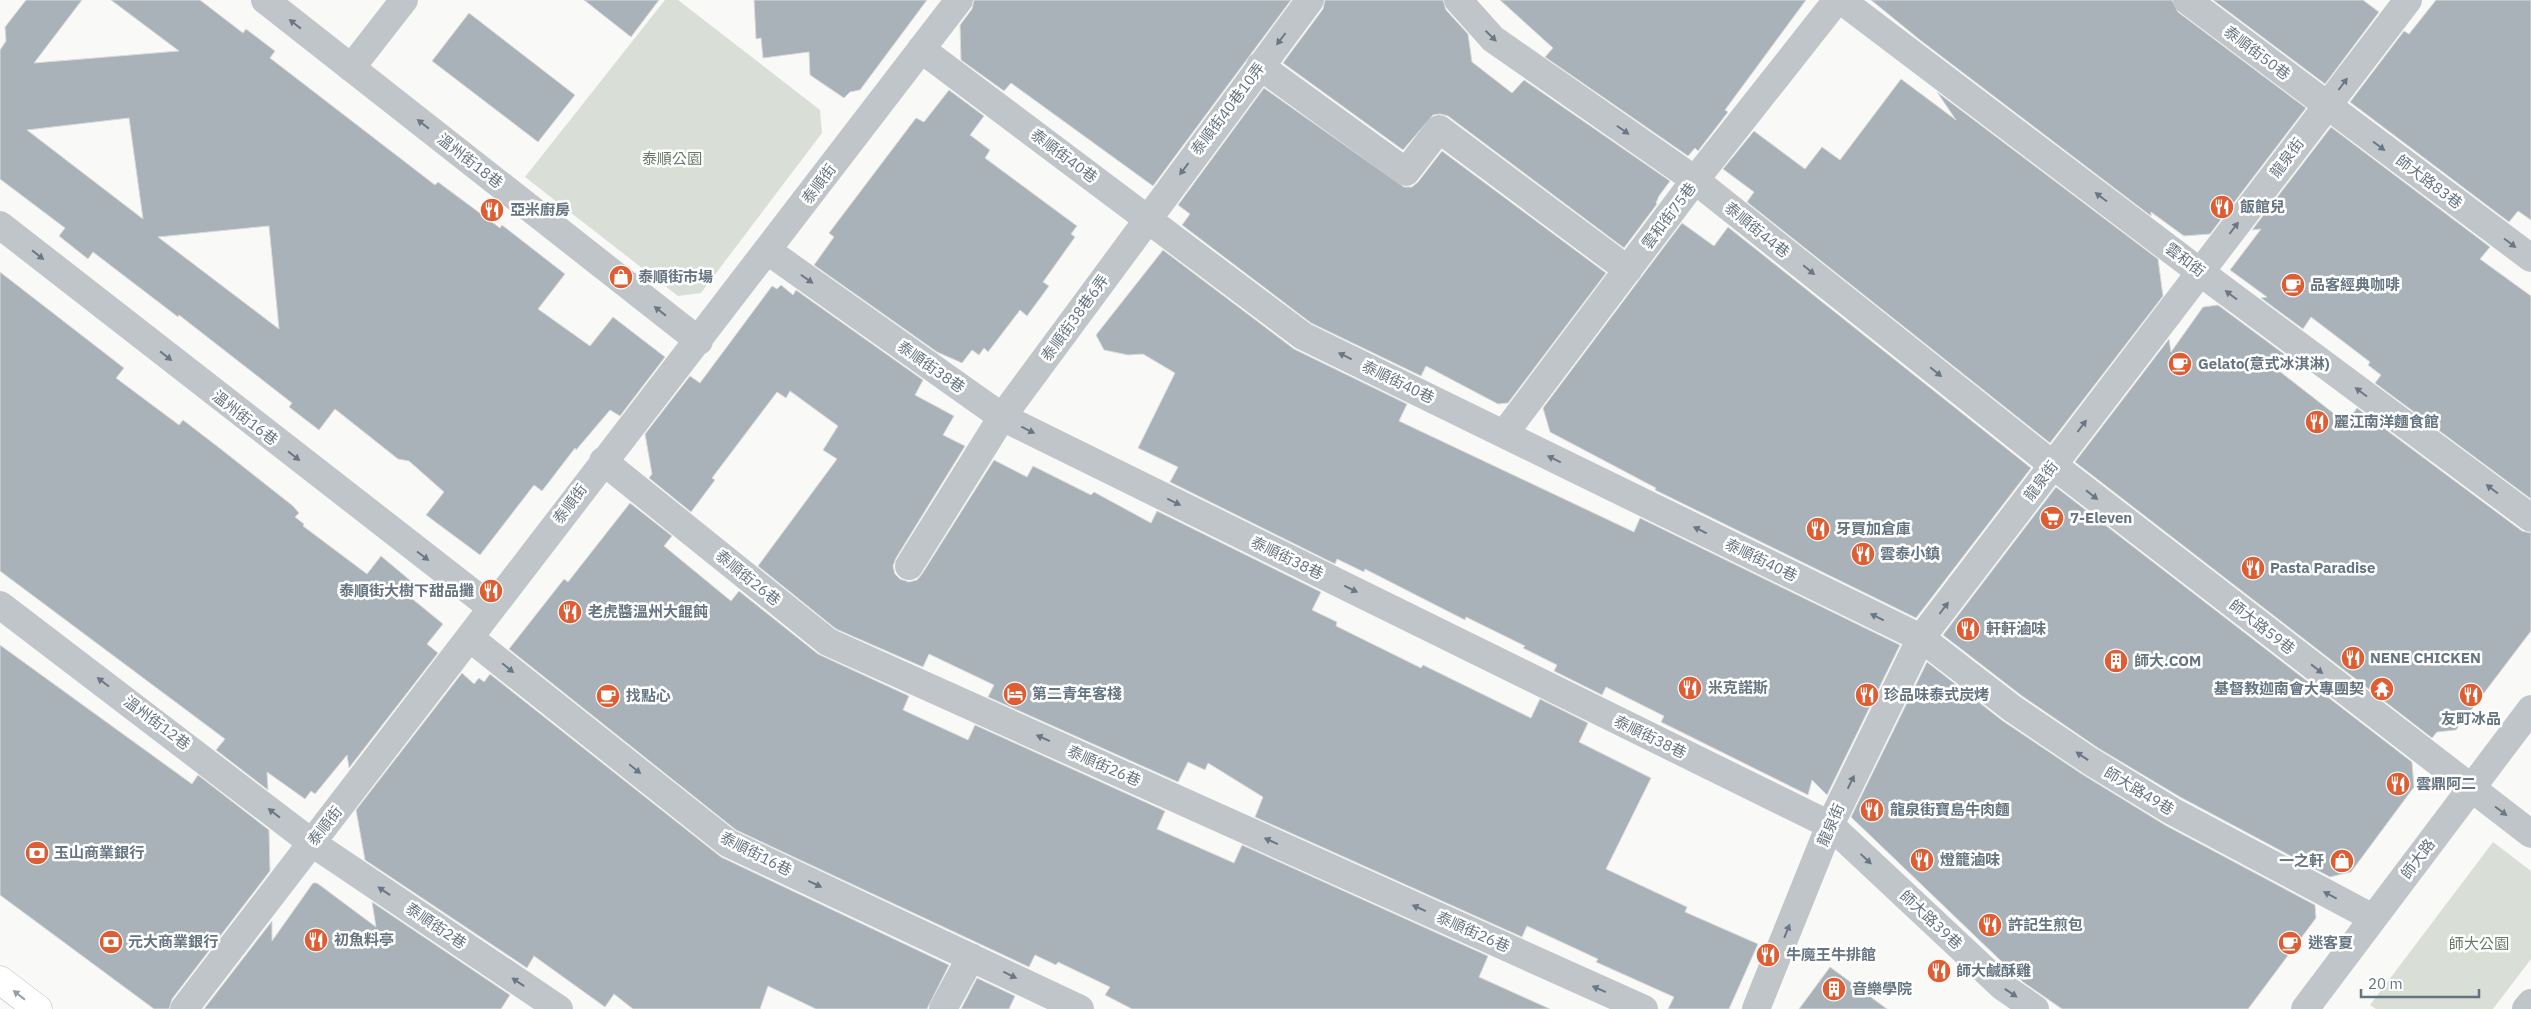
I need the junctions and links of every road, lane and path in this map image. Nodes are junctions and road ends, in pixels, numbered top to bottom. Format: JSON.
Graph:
{"nodes":[{"id":1,"x":265,"y":0,"type":"edge"},
{"id":2,"x":404,"y":0,"type":"edge"},
{"id":3,"x":959,"y":0,"type":"edge"},
{"id":4,"x":1310,"y":0,"type":"edge"},
{"id":5,"x":1458,"y":0,"type":"edge"},
{"id":6,"x":1839,"y":0,"type":"edge"},
{"id":7,"x":2187,"y":0,"type":"edge"},
{"id":8,"x":2408,"y":0,"type":"edge"},
{"id":9,"x":922,"y":49,"type":"junction"},
{"id":10,"x":1260,"y":66,"type":"junction"},
{"id":11,"x":351,"y":68,"type":"junction"},
{"id":12,"x":2326,"y":107,"type":"junction"},
{"id":13,"x":1695,"y":180,"type":"junction"},
{"id":14,"x":1147,"y":218,"type":"junction"},
{"id":15,"x":0,"y":225,"type":"edge"},
{"id":16,"x":768,"y":251,"type":"junction"},
{"id":17,"x":2531,"y":258,"type":"edge"},
{"id":18,"x":1628,"y":270,"type":"junction"},
{"id":19,"x":2200,"y":272,"type":"junction"},
{"id":20,"x":699,"y":341,"type":"junction"},
{"id":21,"x":1002,"y":418,"type":"junction"},
{"id":22,"x":1504,"y":434,"type":"junction"},
{"id":23,"x":602,"y":461,"type":"junction"},
{"id":24,"x":2053,"y":465,"type":"junction"},
{"id":25,"x":2531,"y":518,"type":"edge"},
{"id":26,"x":909,"y":566,"type":"dead end"},
{"id":27,"x":0,"y":606,"type":"edge"},
{"id":28,"x":492,"y":608,"type":"junction"},
{"id":29,"x":470,"y":638,"type":"junction"},
{"id":30,"x":1921,"y":638,"type":"junction"},
{"id":31,"x":2531,"y":709,"type":"edge"},
{"id":32,"x":2471,"y":788,"type":"junction"},
{"id":33,"x":1830,"y":825,"type":"junction"},
{"id":34,"x":2531,"y":834,"type":"edge"},
{"id":35,"x":312,"y":843,"type":"junction"},
{"id":36,"x":2373,"y":918,"type":"junction"},
{"id":37,"x":971,"y":956,"type":"junction"},
{"id":38,"x":0,"y":980,"type":"edge"},
{"id":39,"x":2531,"y":1003,"type":"edge"},
{"id":40,"x":2318,"y":1004,"type":"edge"},
{"id":41,"x":38,"y":1009,"type":"edge"},
{"id":42,"x":184,"y":1009,"type":"edge"},
{"id":43,"x":559,"y":1009,"type":"edge"},
{"id":44,"x":943,"y":1009,"type":"edge"},
{"id":45,"x":1080,"y":1009,"type":"edge"},
{"id":46,"x":1644,"y":1009,"type":"edge"},
{"id":47,"x":1756,"y":1009,"type":"edge"},
{"id":48,"x":2035,"y":1009,"type":"edge"},
{"id":49,"x":2526,"y":1009,"type":"edge"}],
"edges":[{"from":11,"to":1,"type":"street","name":"溫州街18巷","one_way":true},
{"from":2,"to":11,"type":"street"},
{"from":3,"to":9,"type":"street","name":"泰順街"},
{"from":4,"to":10,"type":"street","name":"泰順街40巷10弄","one_way":true},
{"from":5,"to":13,"type":"street","name":"泰順街44巷","one_way":true},
{"from":6,"to":13,"type":"street","name":"雲和街75巷"},
{"from":19,"to":6,"type":"street","name":"雲和街","one_way":true},
{"from":7,"to":12,"type":"street","name":"泰順街50巷"},
{"from":12,"to":8,"type":"street","name":"龍泉街","one_way":true},
{"from":9,"to":14,"type":"street","name":"泰順街40巷"},
{"from":9,"to":16,"type":"street","name":"泰順街"},
{"from":10,"to":14,"type":"street","name":"泰順街40巷10弄","one_way":true},
{"from":10,"to":18,"type":"street"},
{"from":20,"to":11,"type":"street","name":"溫州街18巷","one_way":true},
{"from":12,"to":17,"type":"street","name":"師大路83巷","one_way":true},
{"from":19,"to":12,"type":"street","name":"龍泉街","one_way":true},
{"from":13,"to":18,"type":"street","name":"雲和街75巷"},
{"from":13,"to":24,"type":"street","name":"泰順街44巷","one_way":true},
{"from":14,"to":21,"type":"street","name":"泰順街38巷6弄"},
{"from":22,"to":14,"type":"street","name":"泰順街40巷","one_way":true},
{"from":15,"to":28,"type":"street","name":"溫州街16巷","one_way":true},
{"from":16,"to":20,"type":"street","name":"泰順街"},
{"from":16,"to":21,"type":"street","name":"泰順街38巷","one_way":true},
{"from":18,"to":22,"type":"street","name":"雲和街75巷"},
{"from":24,"to":19,"type":"street","name":"龍泉街","one_way":true},
{"from":25,"to":19,"type":"street","name":"雲和街","one_way":true},
{"from":20,"to":23,"type":"street","name":"泰順街"},
{"from":21,"to":26,"type":"street","name":"泰順街38巷6弄"},
{"from":21,"to":33,"type":"street","name":"泰順街38巷","one_way":true},
{"from":30,"to":22,"type":"street","name":"泰順街40巷","one_way":true},
{"from":23,"to":28,"type":"street","name":"泰順街"},
{"from":46,"to":23,"type":"street","name":"泰順街26巷","one_way":true},
{"from":30,"to":24,"type":"street","name":"龍泉街","one_way":true},
{"from":24,"to":32,"type":"street","name":"師大路59巷","one_way":true},
{"from":35,"to":27,"type":"street","name":"溫州街12巷","one_way":true},
{"from":28,"to":29,"type":"street","name":"泰順街"},
{"from":29,"to":35,"type":"street","name":"泰順街"},
{"from":29,"to":37,"type":"street","name":"泰順街16巷","one_way":true},
{"from":33,"to":30,"type":"street","name":"龍泉街","one_way":true},
{"from":36,"to":30,"type":"street","name":"師大路49巷","one_way":true},
{"from":31,"to":32,"type":"street","name":"師大路"},
{"from":32,"to":34,"type":"street","name":"師大路59巷","one_way":true},
{"from":32,"to":36,"type":"street","name":"師大路"},
{"from":47,"to":33,"type":"street","name":"龍泉街","one_way":true},
{"from":33,"to":48,"type":"street","name":"師大路39巷","one_way":true},
{"from":35,"to":42,"type":"street","name":"泰順街"},
{"from":43,"to":35,"type":"street","name":"泰順街2巷","one_way":true},
{"from":36,"to":40,"type":"street","name":"師大路"},
{"from":37,"to":44,"type":"street"},
{"from":37,"to":45,"type":"street","name":"泰順街16巷","one_way":true},
{"from":41,"to":38,"type":"main road","one_way":true},
{"from":39,"to":49,"type":"street"}]}
